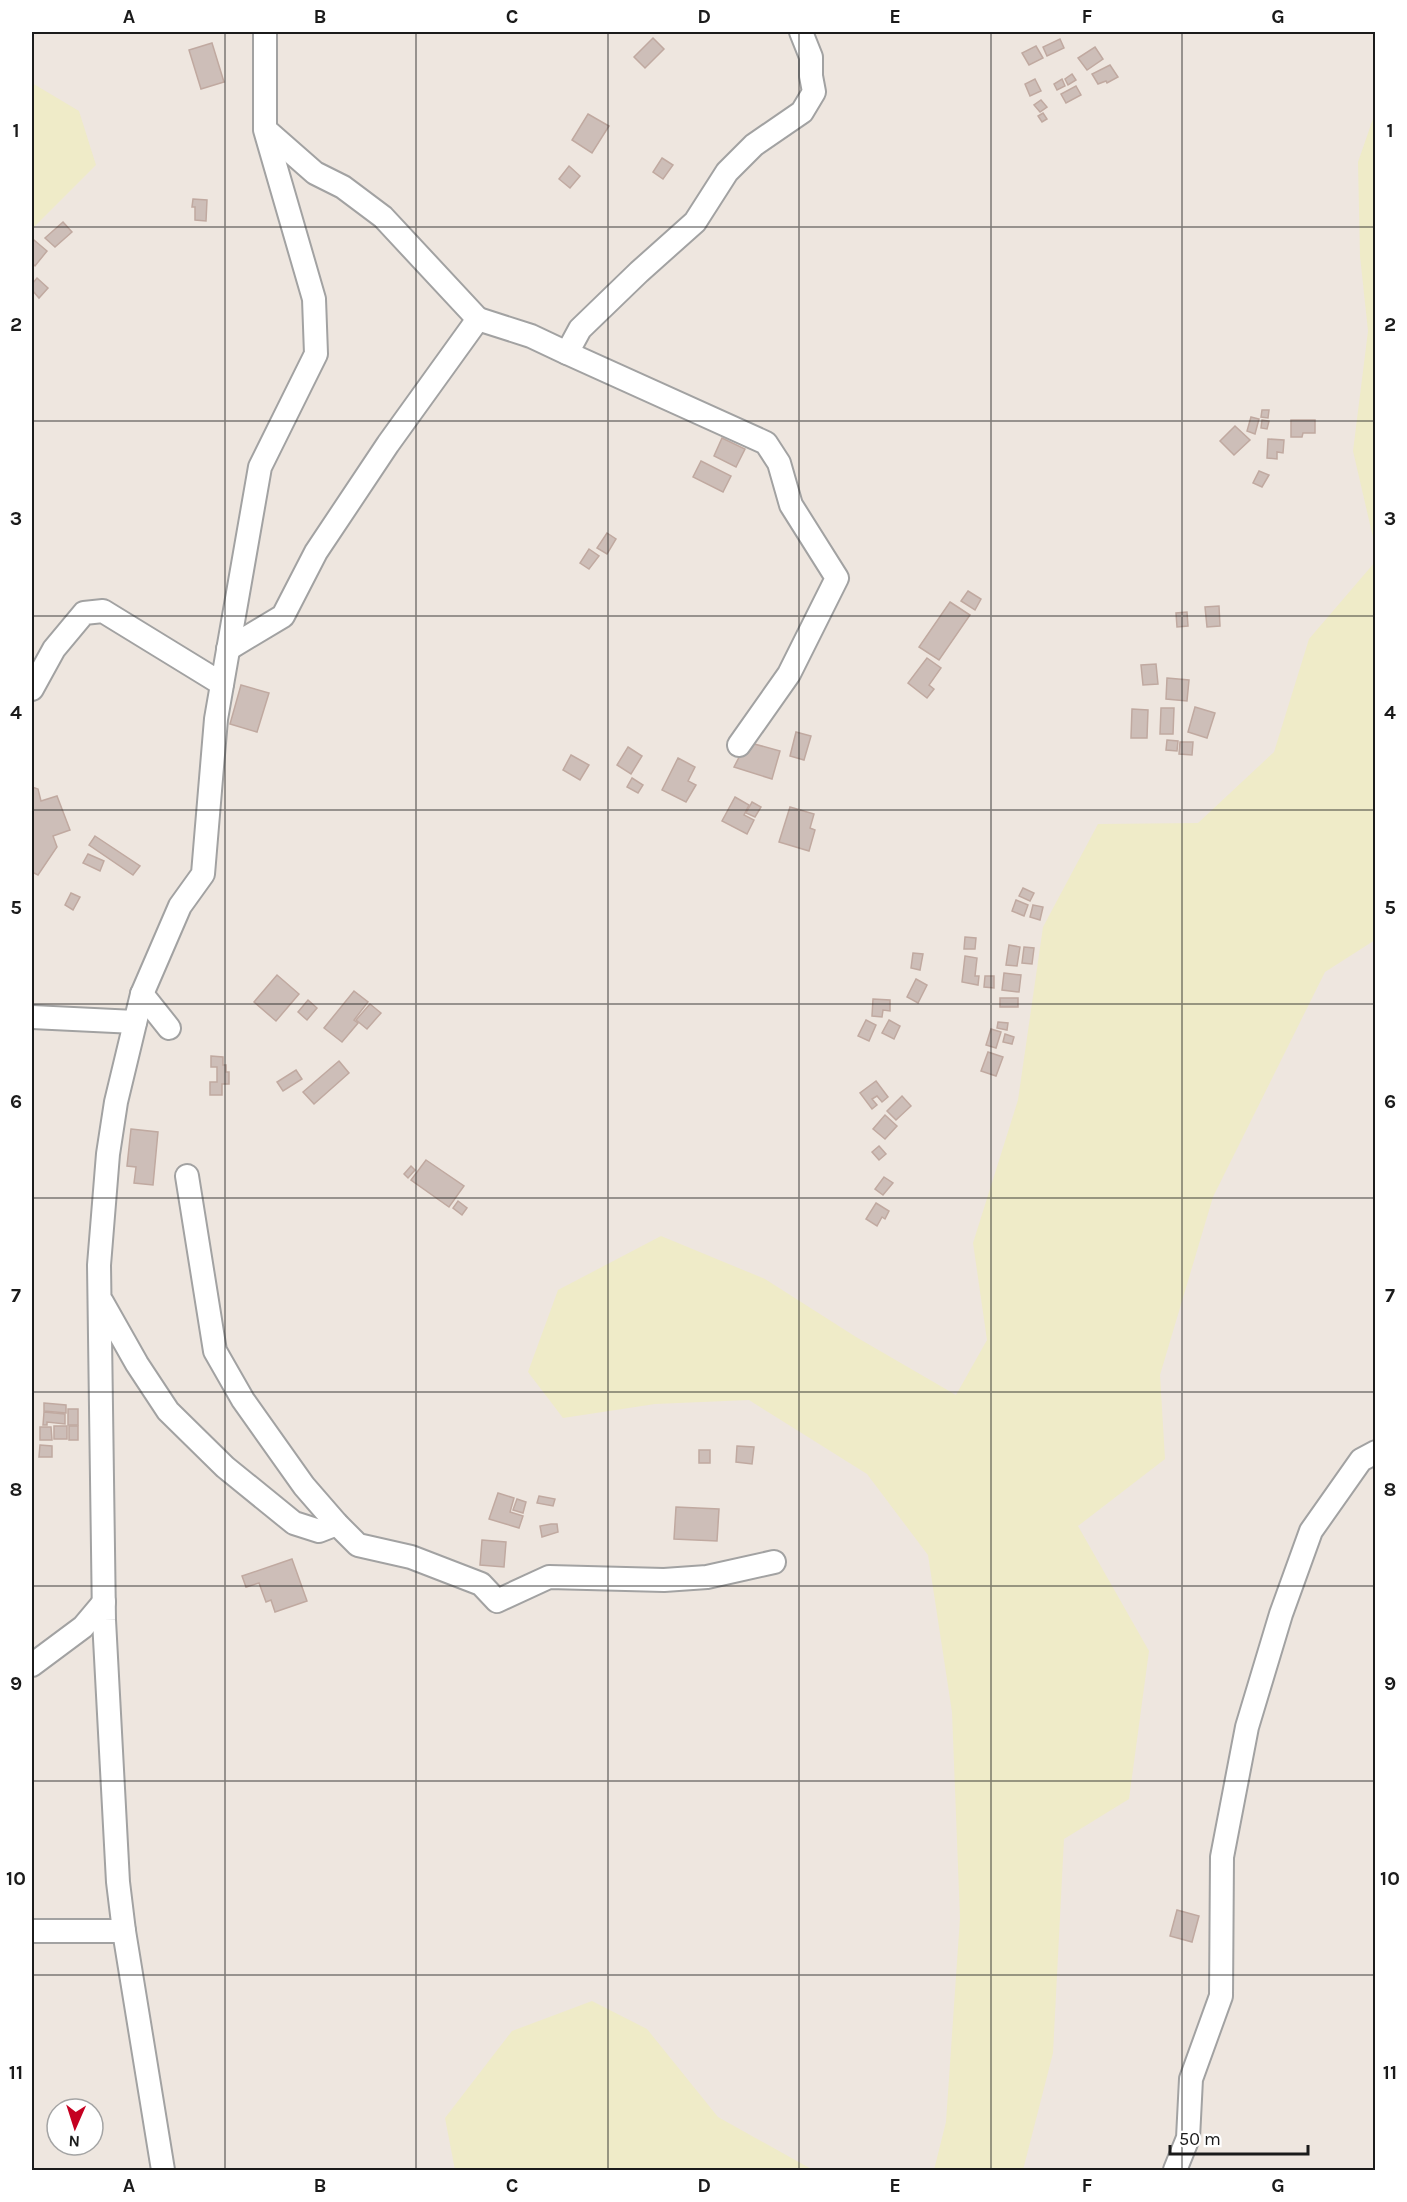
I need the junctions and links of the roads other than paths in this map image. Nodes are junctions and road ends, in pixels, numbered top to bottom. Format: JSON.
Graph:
{"nodes":[{"id":1,"x":265,"y":32,"type":"edge"},
{"id":2,"x":801,"y":32,"type":"edge"},
{"id":3,"x":266,"y":130,"type":"junction"},
{"id":4,"x":478,"y":319,"type":"junction"},
{"id":5,"x":567,"y":354,"type":"junction"},
{"id":6,"x":228,"y":649,"type":"junction"},
{"id":7,"x":222,"y":684,"type":"junction"},
{"id":8,"x":32,"y":689,"type":"edge"},
{"id":9,"x":739,"y":745,"type":"dead end"},
{"id":10,"x":142,"y":994,"type":"junction"},
{"id":11,"x":32,"y":1017,"type":"edge"},
{"id":12,"x":135,"y":1022,"type":"junction"},
{"id":13,"x":169,"y":1029,"type":"dead end"},
{"id":14,"x":187,"y":1176,"type":"dead end"},
{"id":15,"x":100,"y":1298,"type":"junction"},
{"id":16,"x":1376,"y":1452,"type":"edge"},
{"id":17,"x":337,"y":1524,"type":"junction"},
{"id":18,"x":774,"y":1562,"type":"dead end"},
{"id":19,"x":104,"y":1602,"type":"junction"},
{"id":20,"x":32,"y":1665,"type":"edge"},
{"id":21,"x":32,"y":1931,"type":"edge"},
{"id":22,"x":124,"y":1931,"type":"junction"},
{"id":23,"x":163,"y":2170,"type":"edge"},
{"id":24,"x":1175,"y":2170,"type":"edge"}],
"edges":[{"from":1,"to":3,"type":"street"},
{"from":2,"to":5,"type":"street"},
{"from":3,"to":4,"type":"street"},
{"from":3,"to":6,"type":"street"},
{"from":4,"to":5,"type":"street"},
{"from":4,"to":6,"type":"street"},
{"from":5,"to":9,"type":"street"},
{"from":6,"to":7,"type":"street"},
{"from":7,"to":8,"type":"street"},
{"from":7,"to":10,"type":"street"},
{"from":10,"to":12,"type":"street"},
{"from":10,"to":13,"type":"street"},
{"from":11,"to":12,"type":"street"},
{"from":12,"to":15,"type":"street"},
{"from":14,"to":17,"type":"street"},
{"from":15,"to":17,"type":"street"},
{"from":15,"to":19,"type":"street"},
{"from":16,"to":24,"type":"street"},
{"from":17,"to":18,"type":"street"},
{"from":19,"to":20,"type":"street"},
{"from":19,"to":22,"type":"street"},
{"from":21,"to":22,"type":"street"},
{"from":22,"to":23,"type":"street"}]}
